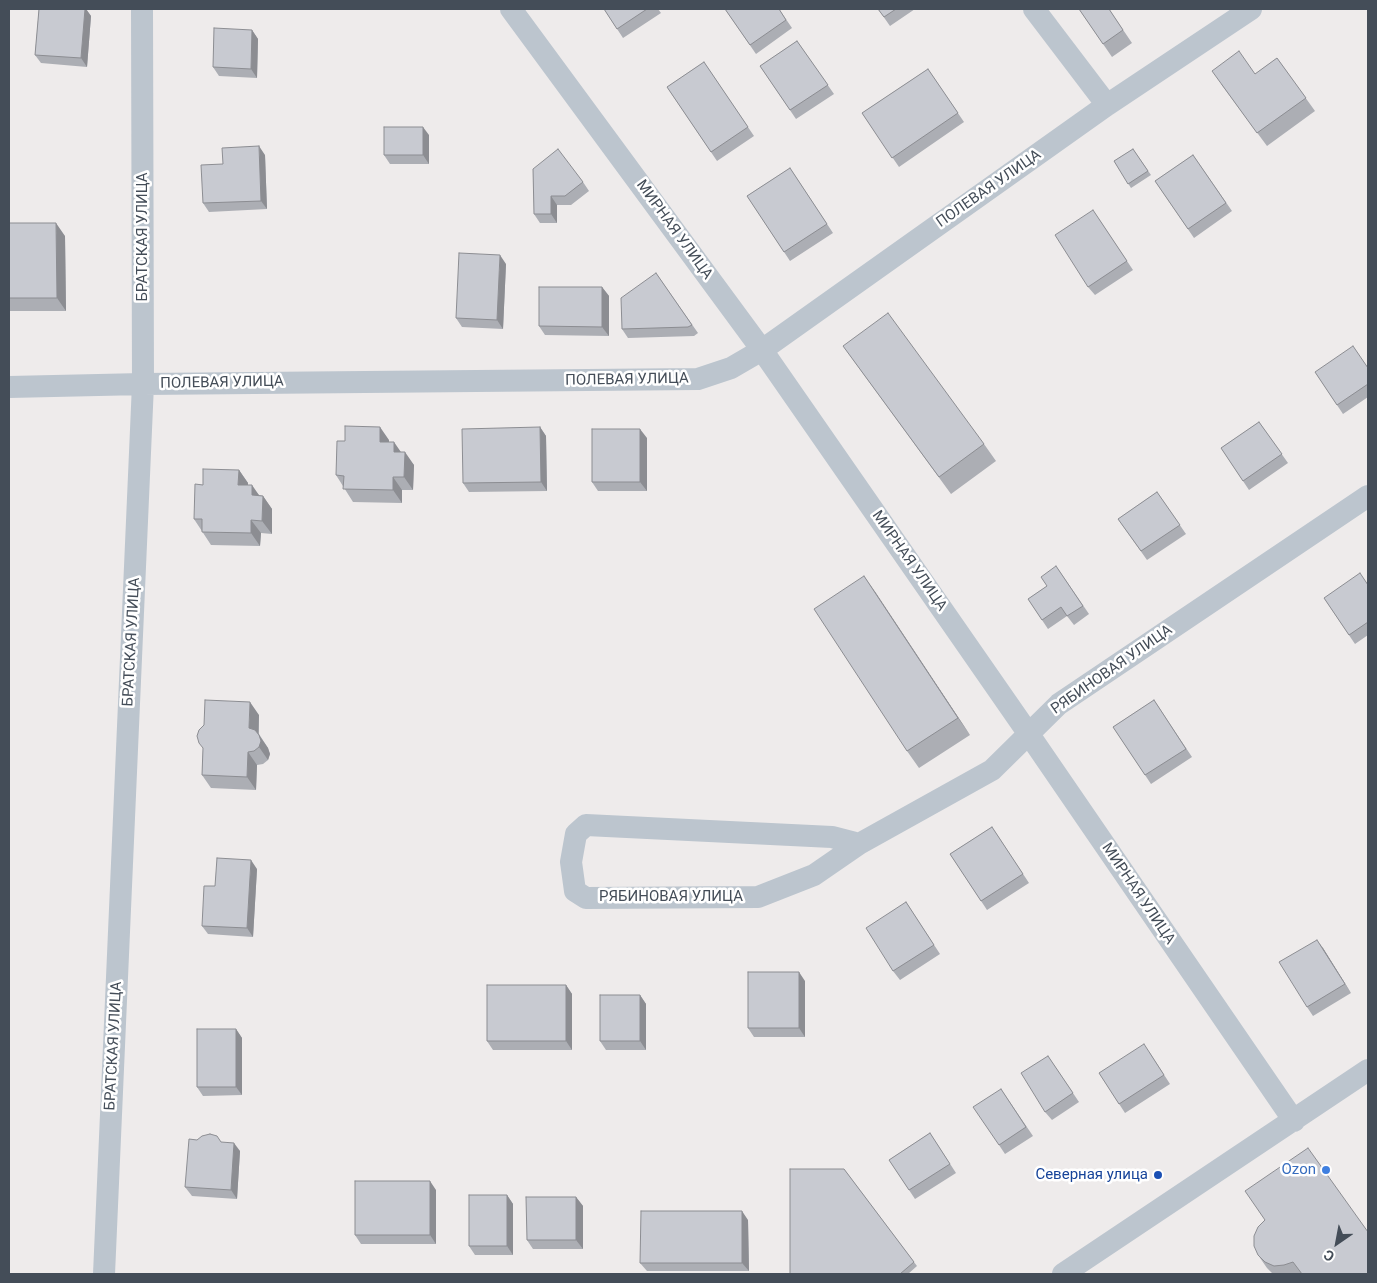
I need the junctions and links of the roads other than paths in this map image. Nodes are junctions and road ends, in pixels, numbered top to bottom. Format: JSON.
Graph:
{"nodes":[{"id":1,"x":142,"y":9,"type":"edge"},
{"id":2,"x":511,"y":9,"type":"edge"},
{"id":3,"x":1034,"y":9,"type":"edge"},
{"id":4,"x":1251,"y":9,"type":"edge"},
{"id":5,"x":1107,"y":105,"type":"junction"},
{"id":6,"x":762,"y":350,"type":"junction"},
{"id":7,"x":143,"y":384,"type":"junction"},
{"id":8,"x":9,"y":387,"type":"edge"},
{"id":9,"x":1368,"y":496,"type":"edge"},
{"id":10,"x":1028,"y":733,"type":"junction"},
{"id":11,"x":858,"y":844,"type":"junction"},
{"id":12,"x":1368,"y":1070,"type":"edge"},
{"id":13,"x":1294,"y":1121,"type":"junction"},
{"id":14,"x":104,"y":1274,"type":"edge"},
{"id":15,"x":1063,"y":1274,"type":"edge"}],
"edges":[{"from":1,"to":7,"type":"street","name":"БРАТСКАЯ УЛИЦА"},
{"from":2,"to":6,"type":"street","name":"МИРНАЯ УЛИЦА"},
{"from":3,"to":5,"type":"street"},
{"from":4,"to":5,"type":"street","name":"ПОЛЕВАЯ УЛИЦА"},
{"from":5,"to":6,"type":"street","name":"ПОЛЕВАЯ УЛИЦА"},
{"from":6,"to":7,"type":"street","name":"ПОЛЕВАЯ УЛИЦА"},
{"from":6,"to":10,"type":"street","name":"МИРНАЯ УЛИЦА"},
{"from":7,"to":8,"type":"street","name":"ПОЛЕВАЯ УЛИЦА"},
{"from":7,"to":14,"type":"street","name":"БРАТСКАЯ УЛИЦА"},
{"from":9,"to":10,"type":"street","name":"РЯБИНОВАЯ УЛИЦА"},
{"from":10,"to":11,"type":"street","name":"РЯБИНОВАЯ УЛИЦА"},
{"from":10,"to":13,"type":"street","name":"МИРНАЯ УЛИЦА"},
{"from":11,"to":11,"type":"street","name":"РЯБИНОВАЯ УЛИЦА"},
{"from":12,"to":13,"type":"street"},
{"from":13,"to":15,"type":"street"}]}
